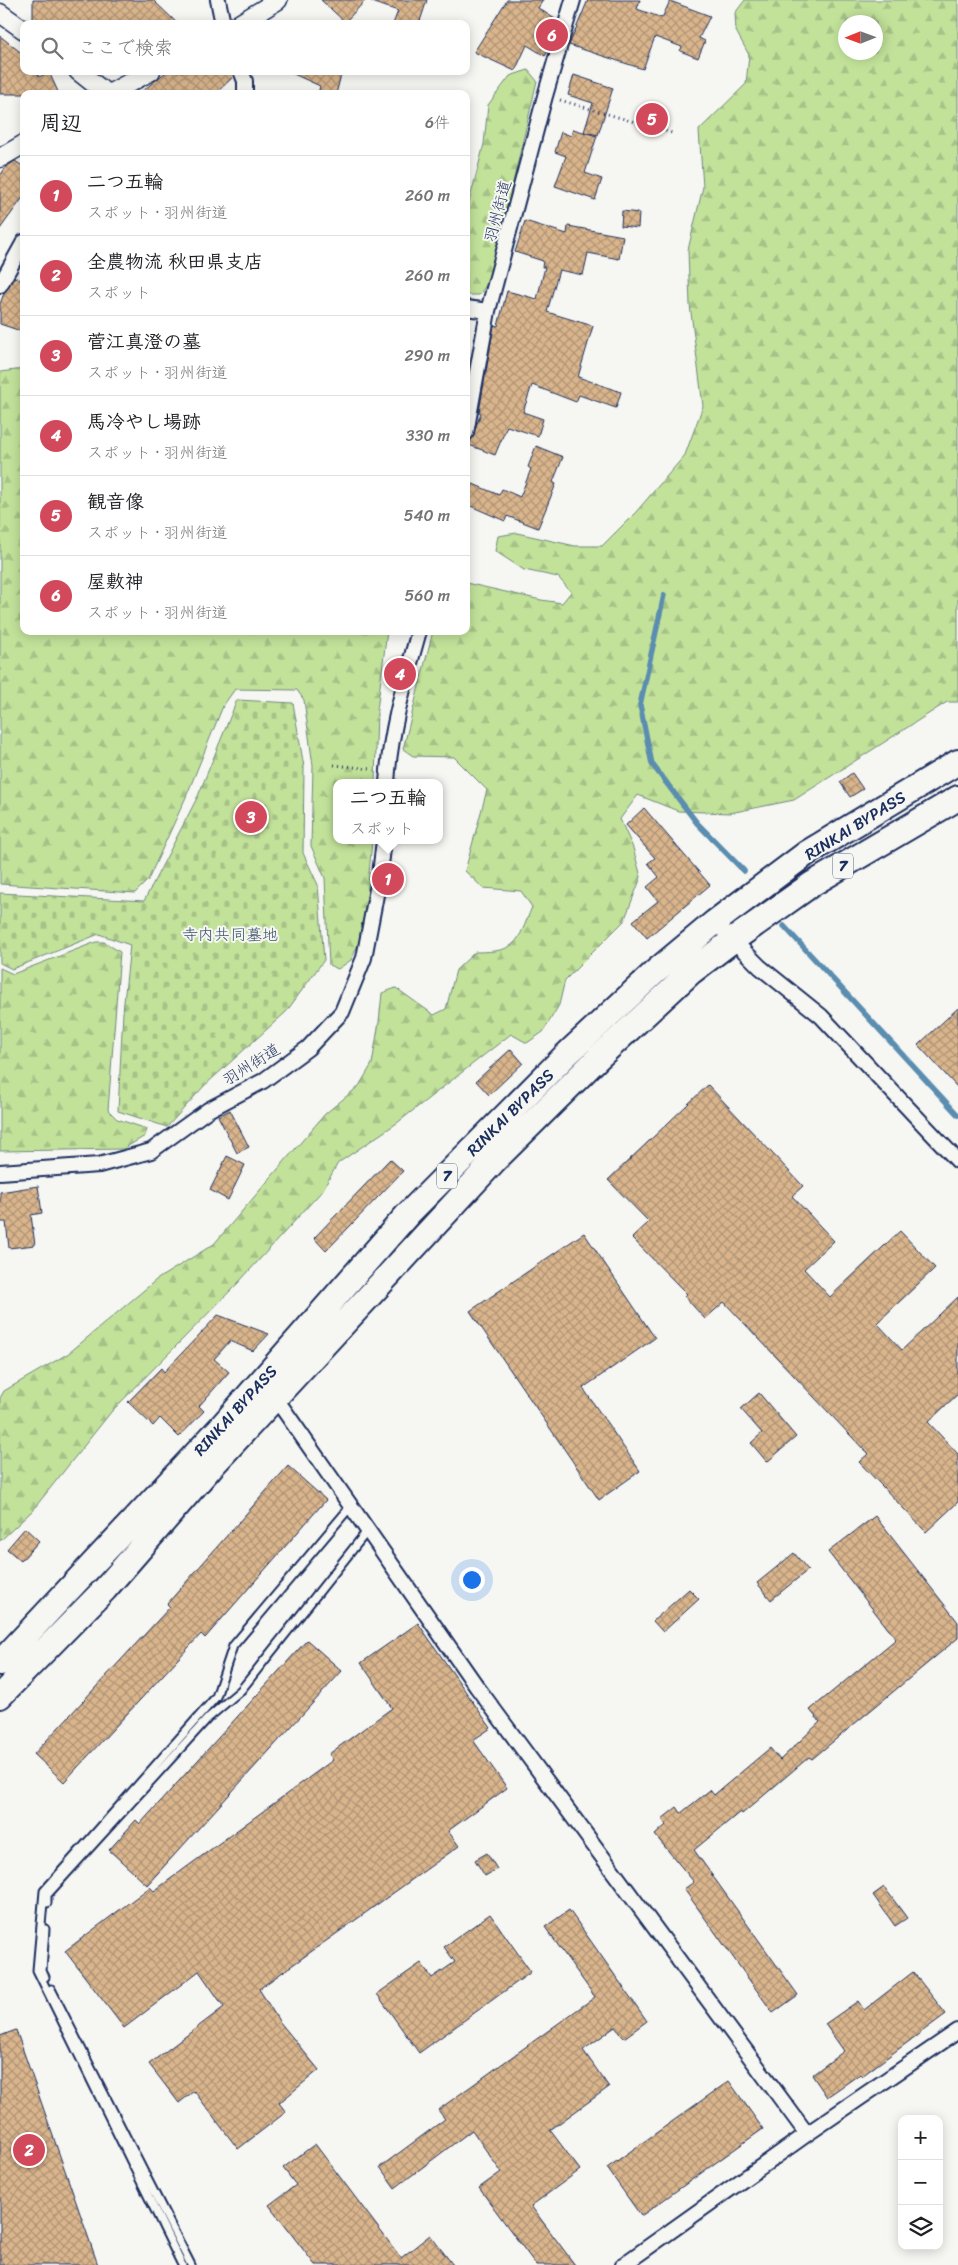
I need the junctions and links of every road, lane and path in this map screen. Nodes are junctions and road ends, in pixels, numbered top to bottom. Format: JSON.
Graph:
{"nodes":[{"id":1,"x":218,"y":0,"type":"edge"},
{"id":2,"x":278,"y":0,"type":"edge"},
{"id":3,"x":573,"y":0,"type":"edge"},
{"id":4,"x":0,"y":12,"type":"edge"},
{"id":5,"x":222,"y":20,"type":"edge"},
{"id":6,"x":246,"y":20,"type":"edge"},
{"id":7,"x":20,"y":27,"type":"edge"},
{"id":8,"x":83,"y":75,"type":"edge"},
{"id":9,"x":144,"y":75,"type":"edge"},
{"id":10,"x":243,"y":75,"type":"edge"},
{"id":11,"x":103,"y":90,"type":"edge"},
{"id":12,"x":115,"y":90,"type":"edge"},
{"id":13,"x":245,"y":90,"type":"edge"},
{"id":14,"x":545,"y":96,"type":"junction"},
{"id":15,"x":672,"y":133,"type":"dead end"},
{"id":16,"x":20,"y":146,"type":"edge"},
{"id":17,"x":0,"y":158,"type":"edge"},
{"id":18,"x":20,"y":249,"type":"edge"},
{"id":19,"x":0,"y":285,"type":"edge"},
{"id":20,"x":470,"y":309,"type":"edge"},
{"id":21,"x":488,"y":311,"type":"junction"},
{"id":22,"x":470,"y":412,"type":"edge"},
{"id":23,"x":418,"y":635,"type":"edge"},
{"id":24,"x":958,"y":762,"type":"edge"},
{"id":25,"x":334,"y":765,"type":"dead end"},
{"id":26,"x":388,"y":777,"type":"edge"},
{"id":27,"x":958,"y":798,"type":"edge"},
{"id":28,"x":384,"y":844,"type":"edge"},
{"id":29,"x":715,"y":922,"type":"junction"},
{"id":30,"x":733,"y":940,"type":"junction"},
{"id":31,"x":958,"y":1161,"type":"edge"},
{"id":32,"x":0,"y":1172,"type":"edge"},
{"id":33,"x":263,"y":1378,"type":"junction"},
{"id":34,"x":276,"y":1398,"type":"junction"},
{"id":35,"x":352,"y":1506,"type":"junction"},
{"id":36,"x":368,"y":1530,"type":"junction"},
{"id":37,"x":0,"y":1663,"type":"edge"},
{"id":38,"x":0,"y":1696,"type":"edge"},
{"id":39,"x":958,"y":2031,"type":"edge"},
{"id":40,"x":807,"y":2134,"type":"junction"},
{"id":41,"x":182,"y":2265,"type":"edge"},
{"id":42,"x":191,"y":2265,"type":"edge"},
{"id":43,"x":623,"y":2265,"type":"edge"}],
"edges":[{"from":1,"to":5,"type":"street"},
{"from":2,"to":6,"type":"street"},
{"from":3,"to":14,"type":"street","name":"羽州街道"},
{"from":4,"to":7,"type":"street"},
{"from":8,"to":11,"type":"street"},
{"from":9,"to":12,"type":"street"},
{"from":10,"to":13,"type":"street"},
{"from":14,"to":15,"type":"path"},
{"from":14,"to":21,"type":"street","name":"羽州街道"},
{"from":16,"to":17,"type":"street"},
{"from":18,"to":19,"type":"street"},
{"from":20,"to":21,"type":"street"},
{"from":21,"to":22,"type":"street","name":"羽州街道"},
{"from":23,"to":26,"type":"street"},
{"from":24,"to":29,"type":"highway","name":"RINKAI BYPASS","number":"7"},
{"from":25,"to":26,"type":"path"},
{"from":27,"to":30,"type":"highway","name":"RINKAI BYPASS","number":"7"},
{"from":28,"to":32,"type":"street","name":"羽州街道"},
{"from":29,"to":30,"type":"street"},
{"from":29,"to":33,"type":"highway","name":"RINKAI BYPASS","number":"7"},
{"from":30,"to":31,"type":"street"},
{"from":30,"to":34,"type":"highway","name":"RINKAI BYPASS","number":"7"},
{"from":33,"to":34,"type":"street"},
{"from":33,"to":37,"type":"highway","name":"RINKAI BYPASS","number":"7"},
{"from":34,"to":35,"type":"street"},
{"from":34,"to":38,"type":"highway","name":"RINKAI BYPASS","number":"7"},
{"from":35,"to":36,"type":"street"},
{"from":35,"to":41,"type":"lane"},
{"from":36,"to":40,"type":"street"},
{"from":36,"to":42,"type":"lane"},
{"from":39,"to":40,"type":"street"},
{"from":40,"to":43,"type":"street"}]}
